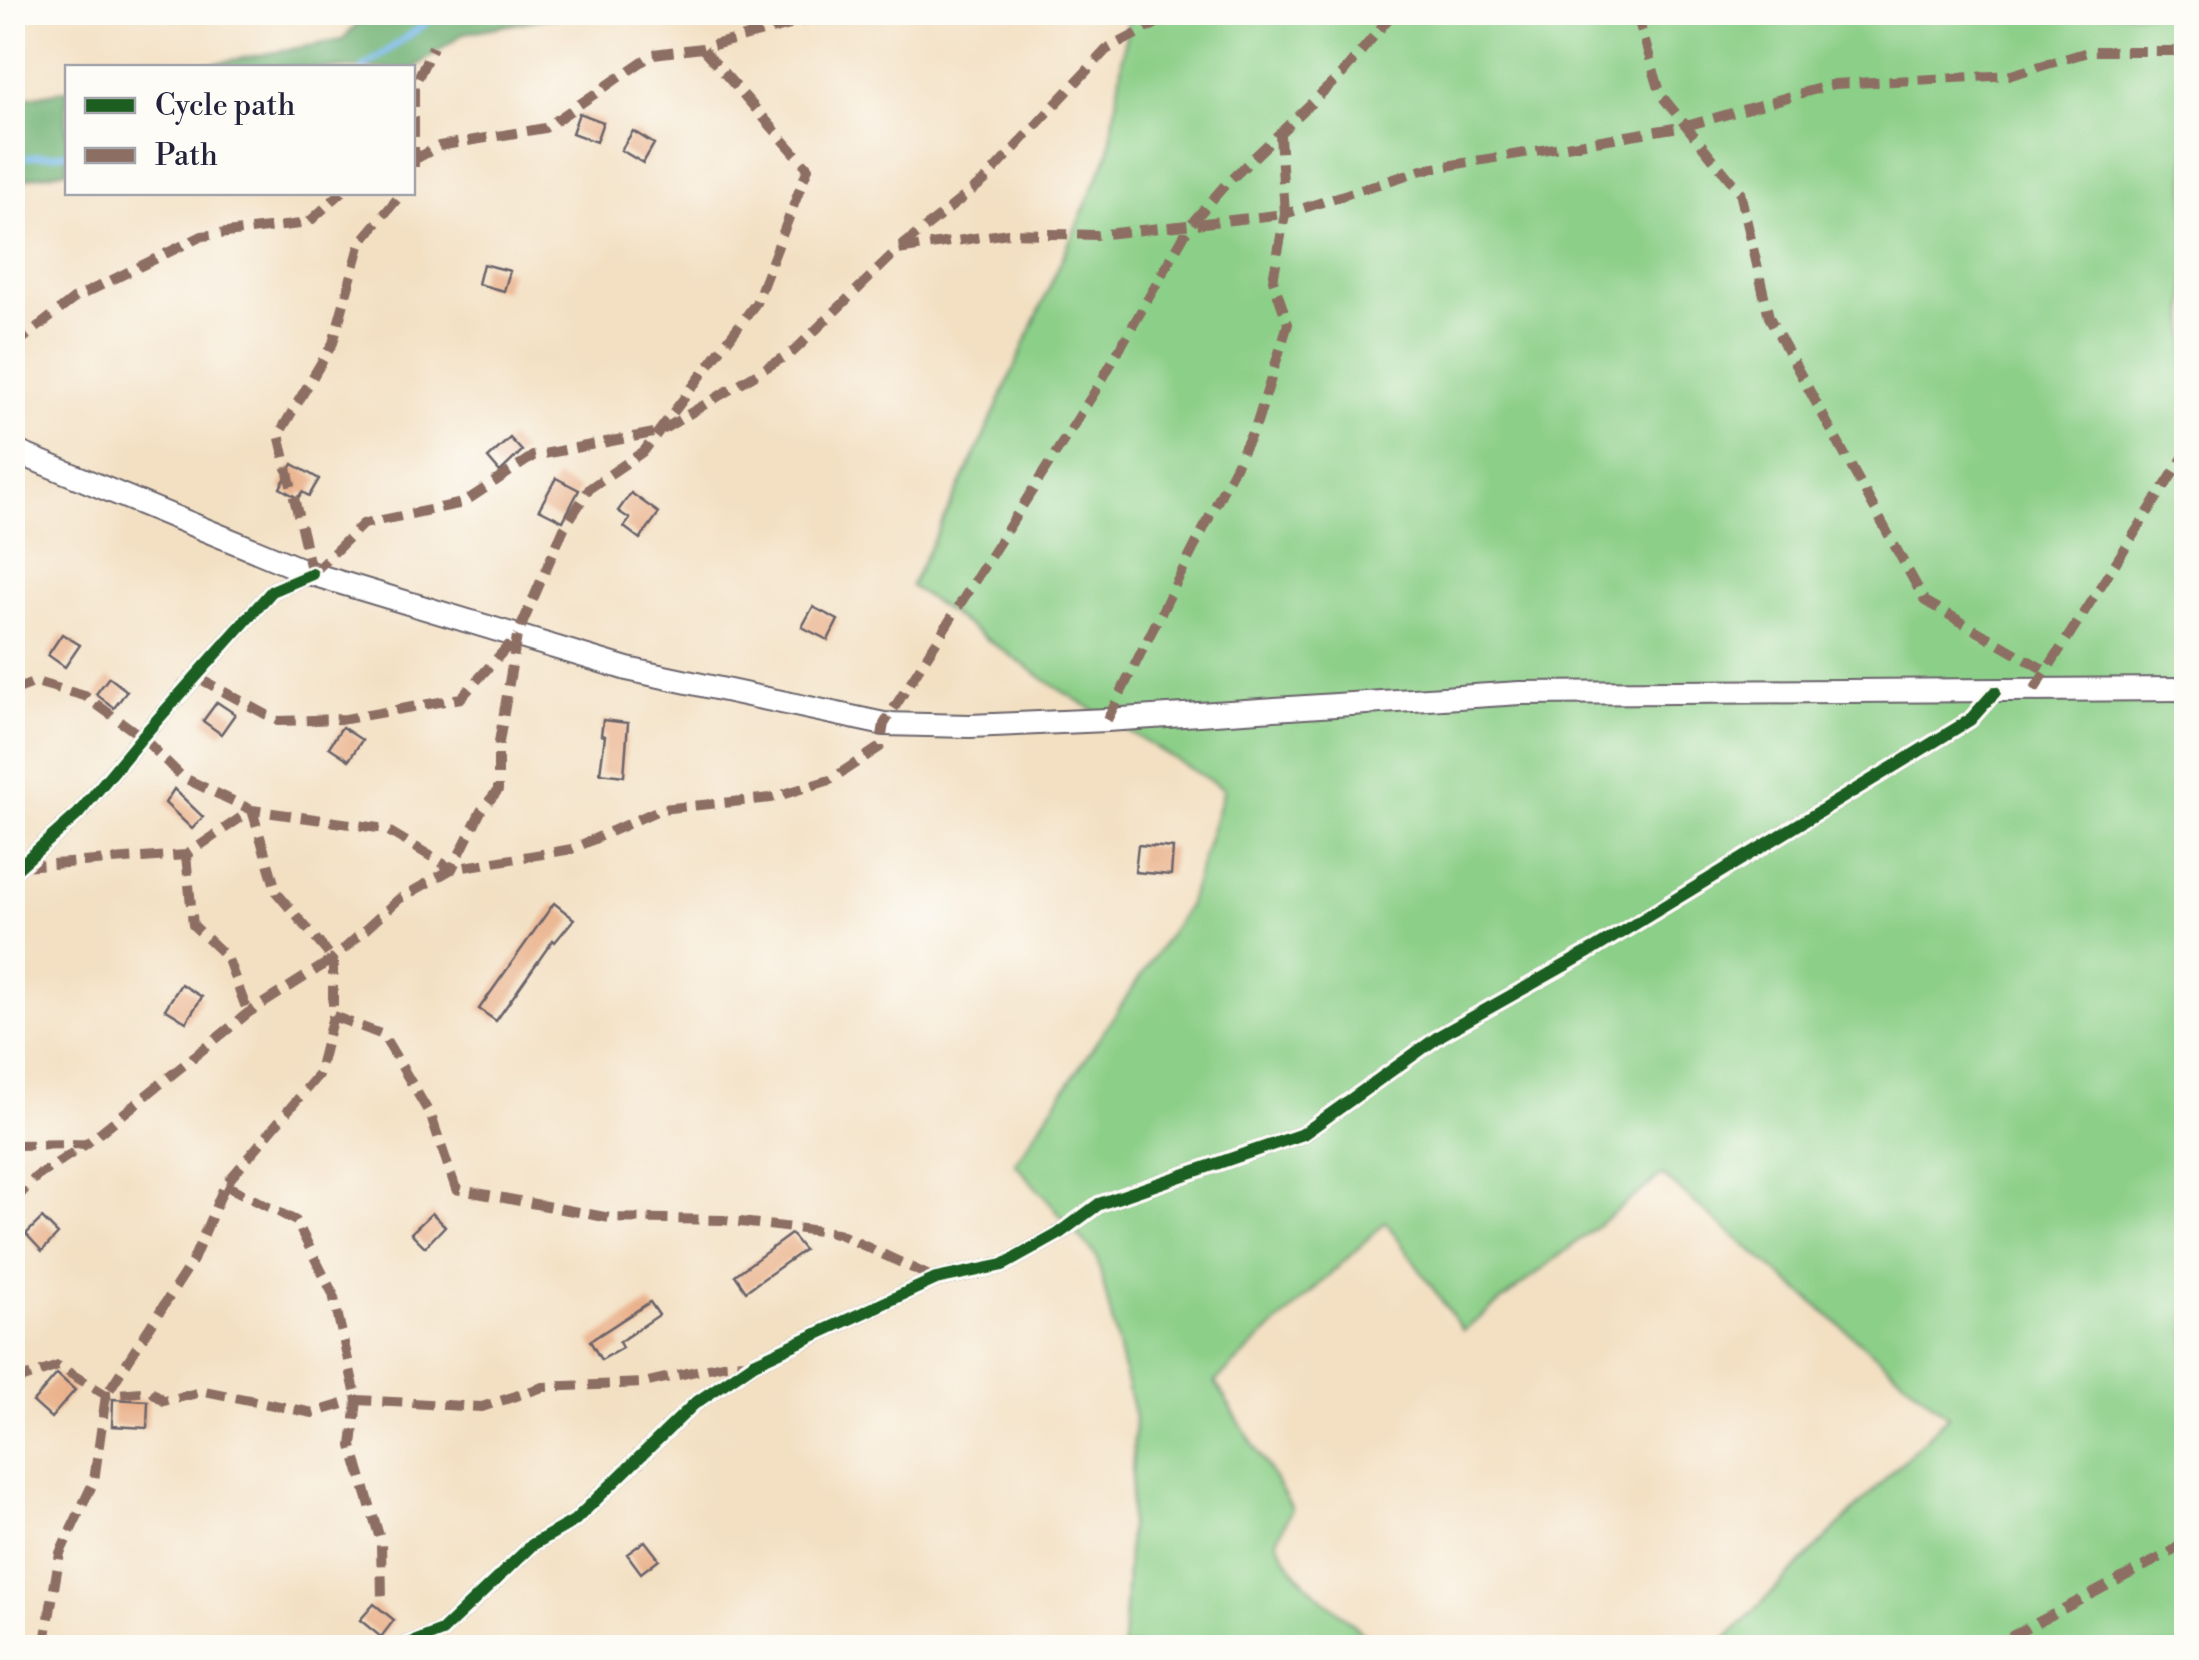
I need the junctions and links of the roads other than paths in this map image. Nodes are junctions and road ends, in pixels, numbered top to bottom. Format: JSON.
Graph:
{"nodes":[{"id":1,"x":12,"y":450,"type":"edge"},
{"id":2,"x":312,"y":574,"type":"junction"},
{"id":3,"x":2186,"y":689,"type":"edge"},
{"id":4,"x":1995,"y":692,"type":"junction"},
{"id":5,"x":12,"y":873,"type":"edge"},
{"id":6,"x":398,"y":1648,"type":"edge"}],
"edges":[{"from":1,"to":2,"type":"main road"},
{"from":2,"to":4,"type":"main road"},
{"from":2,"to":5,"type":"street"},
{"from":3,"to":4,"type":"main road"},
{"from":4,"to":6,"type":"street"}]}
